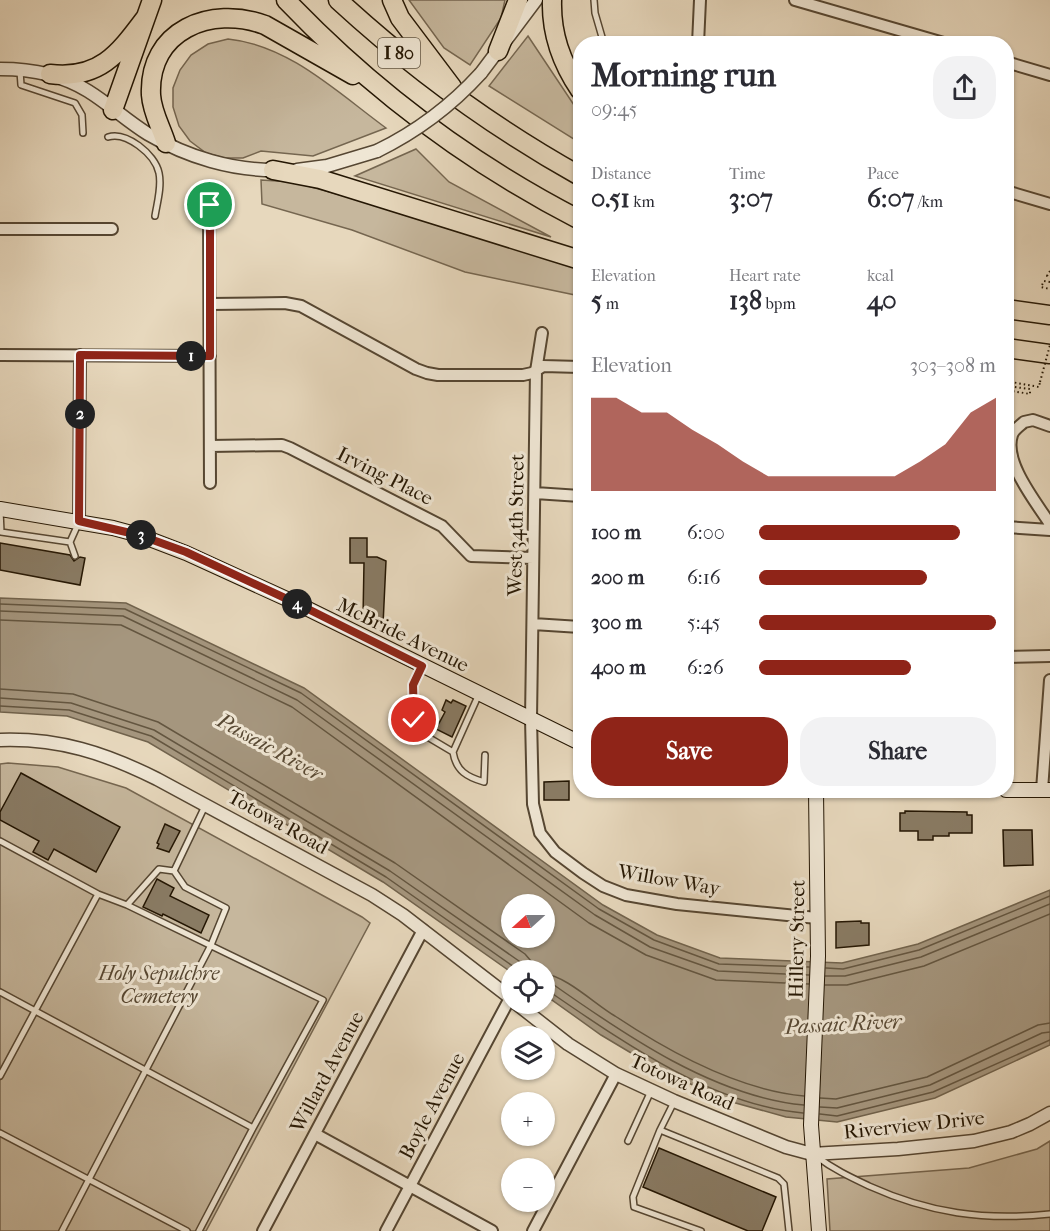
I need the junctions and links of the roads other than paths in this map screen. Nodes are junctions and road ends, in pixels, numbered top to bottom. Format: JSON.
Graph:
{"nodes":[{"id":1,"x":286,"y":0,"type":"edge"},
{"id":2,"x":338,"y":0,"type":"edge"},
{"id":3,"x":392,"y":0,"type":"edge"},
{"id":4,"x":518,"y":0,"type":"edge"},
{"id":5,"x":536,"y":0,"type":"edge"},
{"id":6,"x":552,"y":0,"type":"edge"},
{"id":7,"x":594,"y":0,"type":"edge"},
{"id":8,"x":700,"y":0,"type":"edge"},
{"id":9,"x":795,"y":0,"type":"edge"},
{"id":10,"x":149,"y":8,"type":"edge"},
{"id":11,"x":602,"y":36,"type":"edge"},
{"id":12,"x":698,"y":36,"type":"edge"},
{"id":13,"x":919,"y":36,"type":"edge"},
{"id":14,"x":498,"y":51,"type":"junction"},
{"id":15,"x":1014,"y":64,"type":"edge"},
{"id":16,"x":0,"y":69,"type":"edge"},
{"id":17,"x":20,"y":70,"type":"junction"},
{"id":18,"x":50,"y":74,"type":"junction"},
{"id":19,"x":1050,"y":75,"type":"edge"},
{"id":20,"x":573,"y":78,"type":"edge"},
{"id":21,"x":84,"y":88,"type":"junction"},
{"id":22,"x":390,"y":96,"type":"junction"},
{"id":23,"x":75,"y":103,"type":"junction"},
{"id":24,"x":463,"y":103,"type":"junction"},
{"id":25,"x":113,"y":110,"type":"junction"},
{"id":26,"x":130,"y":122,"type":"junction"},
{"id":27,"x":83,"y":133,"type":"dead end"},
{"id":28,"x":108,"y":137,"type":"dead end"},
{"id":29,"x":125,"y":137,"type":"junction"},
{"id":30,"x":166,"y":143,"type":"junction"},
{"id":31,"x":273,"y":170,"type":"junction"},
{"id":32,"x":573,"y":172,"type":"edge"},
{"id":33,"x":1014,"y":193,"type":"edge"},
{"id":34,"x":1050,"y":204,"type":"edge"},
{"id":35,"x":210,"y":205,"type":"dead end"},
{"id":36,"x":155,"y":216,"type":"dead end"},
{"id":37,"x":573,"y":216,"type":"edge"},
{"id":38,"x":0,"y":229,"type":"edge"},
{"id":39,"x":112,"y":229,"type":"dead end"},
{"id":40,"x":573,"y":258,"type":"edge"},
{"id":41,"x":210,"y":303,"type":"junction"},
{"id":42,"x":1014,"y":310,"type":"edge"},
{"id":43,"x":1050,"y":315,"type":"edge"},
{"id":44,"x":542,"y":333,"type":"dead end"},
{"id":45,"x":1014,"y":349,"type":"edge"},
{"id":46,"x":1050,"y":354,"type":"edge"},
{"id":47,"x":0,"y":355,"type":"edge"},
{"id":48,"x":80,"y":355,"type":"junction"},
{"id":49,"x":210,"y":356,"type":"junction"},
{"id":50,"x":573,"y":367,"type":"edge"},
{"id":51,"x":536,"y":371,"type":"junction"},
{"id":52,"x":1050,"y":426,"type":"edge"},
{"id":53,"x":1014,"y":433,"type":"edge"},
{"id":54,"x":210,"y":446,"type":"junction"},
{"id":55,"x":1014,"y":462,"type":"edge"},
{"id":56,"x":210,"y":483,"type":"dead end"},
{"id":57,"x":535,"y":493,"type":"junction"},
{"id":58,"x":573,"y":496,"type":"edge"},
{"id":59,"x":0,"y":509,"type":"edge"},
{"id":60,"x":79,"y":521,"type":"junction"},
{"id":61,"x":1050,"y":524,"type":"edge"},
{"id":62,"x":1014,"y":528,"type":"edge"},
{"id":63,"x":1050,"y":530,"type":"edge"},
{"id":64,"x":0,"y":532,"type":"edge"},
{"id":65,"x":70,"y":542,"type":"junction"},
{"id":66,"x":75,"y":556,"type":"dead end"},
{"id":67,"x":533,"y":558,"type":"junction"},
{"id":68,"x":533,"y":624,"type":"junction"},
{"id":69,"x":573,"y":627,"type":"edge"},
{"id":70,"x":1050,"y":656,"type":"edge"},
{"id":71,"x":1014,"y":657,"type":"edge"},
{"id":72,"x":422,"y":666,"type":"junction"},
{"id":73,"x":1050,"y":680,"type":"edge"},
{"id":74,"x":479,"y":694,"type":"junction"},
{"id":75,"x":531,"y":719,"type":"junction"},
{"id":76,"x":0,"y":740,"type":"edge"},
{"id":77,"x":573,"y":740,"type":"edge"},
{"id":78,"x":453,"y":752,"type":"junction"},
{"id":79,"x":485,"y":755,"type":"dead end"},
{"id":80,"x":1014,"y":790,"type":"edge"},
{"id":81,"x":1046,"y":790,"type":"edge"},
{"id":82,"x":816,"y":798,"type":"edge"},
{"id":83,"x":206,"y":805,"type":"junction"},
{"id":84,"x":0,"y":841,"type":"edge"},
{"id":85,"x":174,"y":871,"type":"junction"},
{"id":86,"x":98,"y":894,"type":"junction"},
{"id":87,"x":127,"y":905,"type":"junction"},
{"id":88,"x":817,"y":918,"type":"junction"},
{"id":89,"x":423,"y":930,"type":"junction"},
{"id":90,"x":212,"y":945,"type":"junction"},
{"id":91,"x":501,"y":991,"type":"edge"},
{"id":92,"x":0,"y":992,"type":"edge"},
{"id":93,"x":34,"y":1010,"type":"junction"},
{"id":94,"x":505,"y":1014,"type":"edge"},
{"id":95,"x":530,"y":1014,"type":"edge"},
{"id":96,"x":146,"y":1071,"type":"junction"},
{"id":97,"x":616,"y":1074,"type":"junction"},
{"id":98,"x":0,"y":1076,"type":"edge"},
{"id":99,"x":651,"y":1091,"type":"junction"},
{"id":100,"x":674,"y":1101,"type":"junction"},
{"id":101,"x":1050,"y":1113,"type":"edge"},
{"id":102,"x":253,"y":1128,"type":"junction"},
{"id":103,"x":660,"y":1130,"type":"junction"},
{"id":104,"x":0,"y":1132,"type":"edge"},
{"id":105,"x":315,"y":1134,"type":"junction"},
{"id":106,"x":628,"y":1141,"type":"dead end"},
{"id":107,"x":812,"y":1154,"type":"junction"},
{"id":108,"x":89,"y":1180,"type":"junction"},
{"id":109,"x":410,"y":1186,"type":"junction"},
{"id":110,"x":1050,"y":1214,"type":"edge"},
{"id":111,"x":62,"y":1231,"type":"edge"},
{"id":112,"x":187,"y":1231,"type":"edge"},
{"id":113,"x":200,"y":1231,"type":"edge"},
{"id":114,"x":263,"y":1231,"type":"edge"},
{"id":115,"x":386,"y":1231,"type":"edge"},
{"id":116,"x":492,"y":1231,"type":"edge"},
{"id":117,"x":533,"y":1231,"type":"edge"},
{"id":118,"x":702,"y":1231,"type":"edge"},
{"id":119,"x":789,"y":1231,"type":"edge"},
{"id":120,"x":819,"y":1231,"type":"edge"}],
"edges":[{"from":1,"to":22,"type":"highway","number":"I 80"},
{"from":2,"to":24,"type":"highway","number":"I 80"},
{"from":3,"to":24,"type":"highway"},
{"from":4,"to":14,"type":"highway"},
{"from":5,"to":14,"type":"street"},
{"from":6,"to":20,"type":"highway"},
{"from":7,"to":11,"type":"lane"},
{"from":8,"to":12,"type":"street"},
{"from":9,"to":13,"type":"street"},
{"from":10,"to":18,"type":"highway"},
{"from":10,"to":25,"type":"highway"},
{"from":14,"to":31,"type":"street","bridge":true},
{"from":15,"to":19,"type":"street"},
{"from":16,"to":17,"type":"street"},
{"from":17,"to":18,"type":"street"},
{"from":17,"to":23,"type":"lane"},
{"from":18,"to":21,"type":"street"},
{"from":21,"to":23,"type":"lane"},
{"from":21,"to":25,"type":"street"},
{"from":22,"to":30,"type":"highway"},
{"from":22,"to":37,"type":"highway","number":"I 80"},
{"from":23,"to":27,"type":"lane"},
{"from":24,"to":32,"type":"highway","number":"I 80"},
{"from":25,"to":26,"type":"street"},
{"from":26,"to":29,"type":"lane"},
{"from":26,"to":30,"type":"street"},
{"from":28,"to":29,"type":"lane"},
{"from":29,"to":36,"type":"lane"},
{"from":30,"to":31,"type":"street"},
{"from":31,"to":40,"type":"highway"},
{"from":33,"to":34,"type":"street"},
{"from":35,"to":41,"type":"street"},
{"from":38,"to":39,"type":"street"},
{"from":41,"to":49,"type":"street"},
{"from":41,"to":51,"type":"street"},
{"from":42,"to":43,"type":"highway"},
{"from":44,"to":51,"type":"street","name":"West 34th Street"},
{"from":45,"to":46,"type":"highway"},
{"from":47,"to":48,"type":"street"},
{"from":48,"to":49,"type":"street"},
{"from":48,"to":60,"type":"street"},
{"from":49,"to":54,"type":"street"},
{"from":50,"to":51,"type":"street"},
{"from":51,"to":57,"type":"street","name":"West 34th Street"},
{"from":52,"to":53,"type":"street"},
{"from":54,"to":56,"type":"street"},
{"from":54,"to":67,"type":"street","name":"Irving Place"},
{"from":55,"to":61,"type":"street"},
{"from":57,"to":58,"type":"street"},
{"from":57,"to":67,"type":"street","name":"West 34th Street"},
{"from":59,"to":60,"type":"main road","name":"McBride Avenue"},
{"from":59,"to":64,"type":"lane"},
{"from":60,"to":65,"type":"lane"},
{"from":60,"to":72,"type":"main road","name":"McBride Avenue"},
{"from":62,"to":63,"type":"street"},
{"from":64,"to":65,"type":"lane"},
{"from":65,"to":66,"type":"lane"},
{"from":67,"to":68,"type":"street","name":"West 34th Street"},
{"from":68,"to":69,"type":"street"},
{"from":68,"to":75,"type":"street","name":"West 34th Street"},
{"from":70,"to":71,"type":"street"},
{"from":72,"to":74,"type":"main road","name":"McBride Avenue"},
{"from":72,"to":78,"type":"lane"},
{"from":73,"to":81,"type":"street"},
{"from":74,"to":75,"type":"main road","name":"McBride Avenue"},
{"from":74,"to":78,"type":"lane"},
{"from":75,"to":77,"type":"main road","name":"McBride Avenue"},
{"from":75,"to":88,"type":"street","name":"Willow Way"},
{"from":76,"to":83,"type":"street","name":"Totowa Road"},
{"from":78,"to":79,"type":"lane"},
{"from":80,"to":81,"type":"main road"},
{"from":82,"to":88,"type":"main road","name":"Hillery Street"},
{"from":83,"to":85,"type":"lane"},
{"from":83,"to":89,"type":"street","name":"Totowa Road"},
{"from":84,"to":86,"type":"lane"},
{"from":85,"to":87,"type":"lane"},
{"from":85,"to":90,"type":"lane"},
{"from":86,"to":87,"type":"lane"},
{"from":86,"to":93,"type":"lane"},
{"from":87,"to":90,"type":"lane"},
{"from":88,"to":107,"type":"main road","name":"Hillery Street"},
{"from":89,"to":91,"type":"street","name":"Totowa Road"},
{"from":89,"to":105,"type":"street","name":"Willard Avenue"},
{"from":90,"to":96,"type":"lane"},
{"from":90,"to":102,"type":"lane"},
{"from":92,"to":93,"type":"lane"},
{"from":93,"to":96,"type":"lane"},
{"from":93,"to":98,"type":"lane"},
{"from":94,"to":109,"type":"street","name":"Boyle Avenue"},
{"from":95,"to":97,"type":"street","name":"Totowa Road"},
{"from":96,"to":102,"type":"lane"},
{"from":96,"to":108,"type":"lane"},
{"from":97,"to":99,"type":"street","name":"Totowa Road"},
{"from":97,"to":117,"type":"street"},
{"from":99,"to":100,"type":"street","name":"Totowa Road"},
{"from":99,"to":106,"type":"lane"},
{"from":100,"to":103,"type":"lane"},
{"from":100,"to":107,"type":"street","name":"Totowa Road"},
{"from":101,"to":107,"type":"street","name":"Riverview Drive"},
{"from":102,"to":113,"type":"lane"},
{"from":103,"to":118,"type":"lane"},
{"from":103,"to":119,"type":"lane"},
{"from":104,"to":108,"type":"lane"},
{"from":105,"to":109,"type":"street"},
{"from":105,"to":114,"type":"street","name":"Willard Avenue"},
{"from":107,"to":110,"type":"lane"},
{"from":107,"to":120,"type":"main road"},
{"from":108,"to":111,"type":"lane"},
{"from":108,"to":112,"type":"lane"},
{"from":109,"to":115,"type":"street","name":"Boyle Avenue"},
{"from":109,"to":116,"type":"street"}]}
